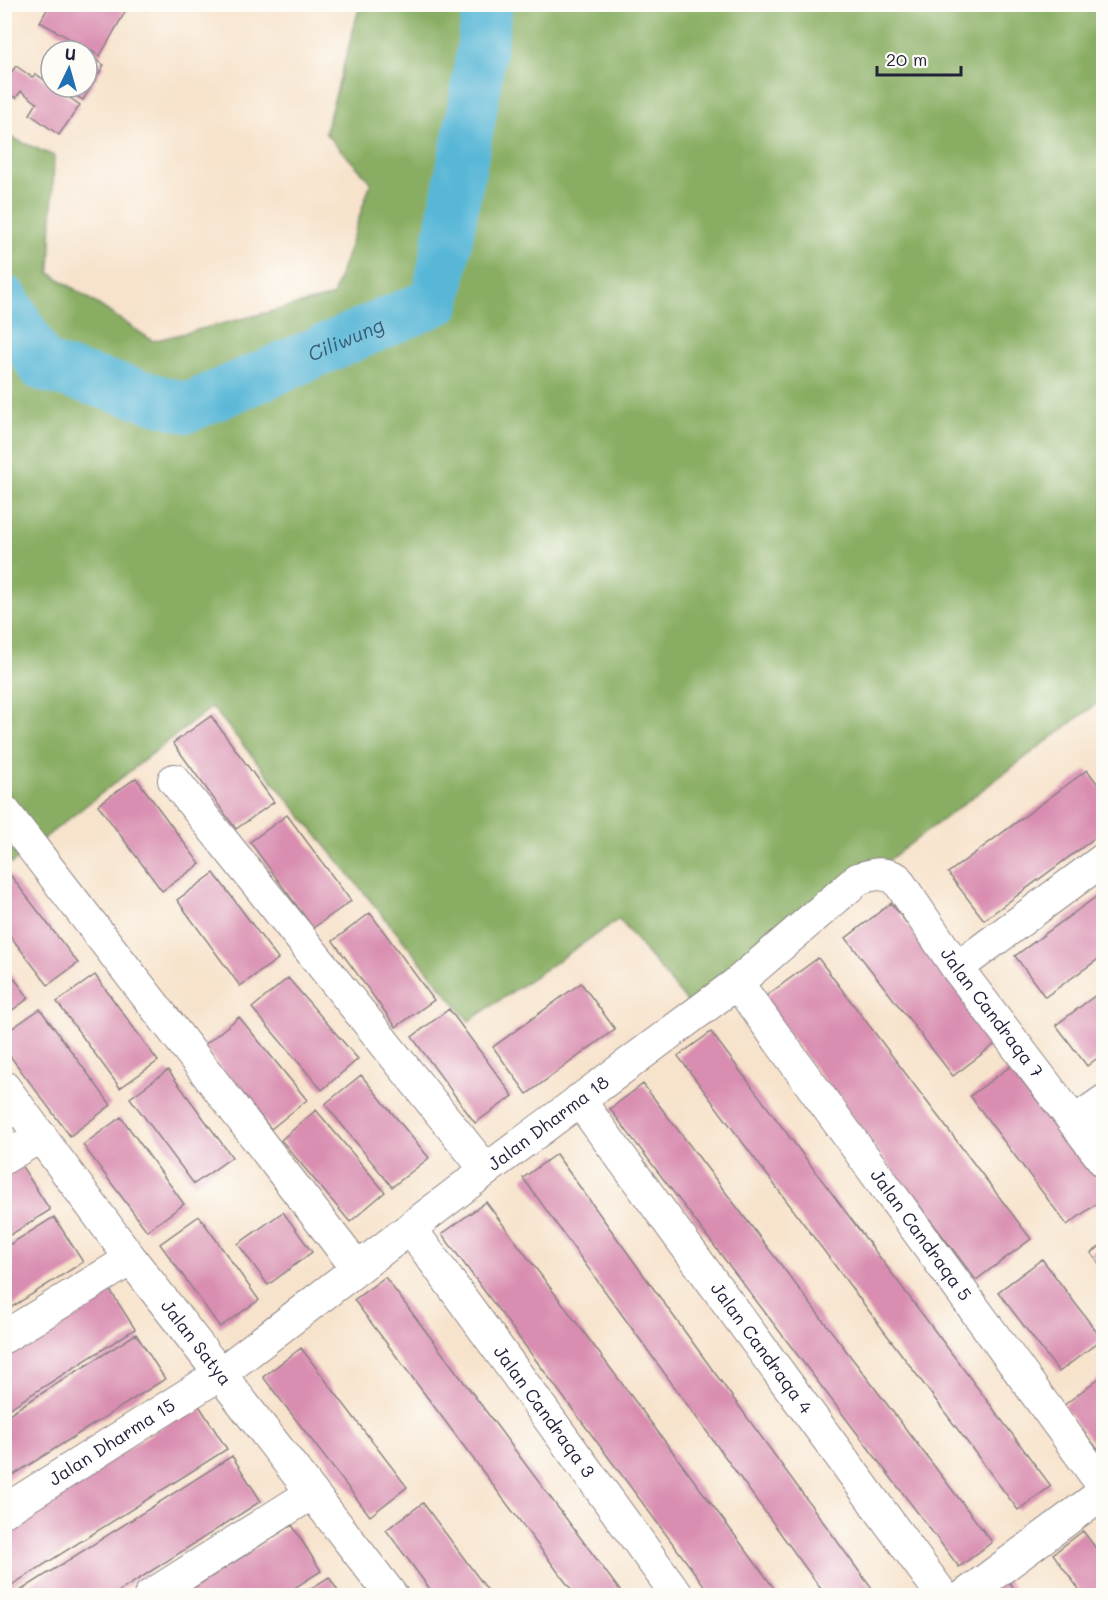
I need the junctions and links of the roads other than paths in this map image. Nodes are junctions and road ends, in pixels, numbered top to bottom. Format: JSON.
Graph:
{"nodes":[{"id":1,"x":174,"y":780,"type":"dead end"},
{"id":2,"x":4,"y":811,"type":"edge"},
{"id":3,"x":1104,"y":859,"type":"edge"},
{"id":4,"x":876,"y":873,"type":"joint"},
{"id":5,"x":957,"y":968,"type":"junction"},
{"id":6,"x":737,"y":983,"type":"junction"},
{"id":7,"x":4,"y":1087,"type":"edge"},
{"id":8,"x":579,"y":1100,"type":"junction"},
{"id":9,"x":1104,"y":1101,"type":"edge"},
{"id":10,"x":1074,"y":1122,"type":"junction"},
{"id":11,"x":41,"y":1136,"type":"junction"},
{"id":12,"x":4,"y":1158,"type":"edge"},
{"id":13,"x":1104,"y":1161,"type":"edge"},
{"id":14,"x":486,"y":1170,"type":"junction"},
{"id":15,"x":411,"y":1229,"type":"junction"},
{"id":16,"x":131,"y":1259,"type":"junction"},
{"id":17,"x":357,"y":1268,"type":"junction"},
{"id":18,"x":4,"y":1337,"type":"edge"},
{"id":19,"x":220,"y":1374,"type":"junction"},
{"id":20,"x":1104,"y":1487,"type":"edge"},
{"id":21,"x":1104,"y":1492,"type":"edge"},
{"id":22,"x":312,"y":1493,"type":"junction"},
{"id":23,"x":4,"y":1512,"type":"edge"},
{"id":24,"x":150,"y":1596,"type":"edge"},
{"id":25,"x":392,"y":1596,"type":"edge"},
{"id":26,"x":678,"y":1596,"type":"edge"},
{"id":27,"x":943,"y":1596,"type":"edge"},
{"id":28,"x":964,"y":1596,"type":"edge"}],
"edges":[{"from":1,"to":14,"type":"street"},
{"from":2,"to":17,"type":"street"},
{"from":3,"to":5,"type":"street"},
{"from":4,"to":5,"type":"street","name":"Jalan Candraqa 7"},
{"from":4,"to":6,"type":"street","name":"Jalan Dharma 18"},
{"from":5,"to":10,"type":"street","name":"Jalan Candraqa 7"},
{"from":6,"to":8,"type":"street","name":"Jalan Dharma 18"},
{"from":6,"to":20,"type":"street","name":"Jalan Candraqa 5"},
{"from":7,"to":11,"type":"street","name":"Jalan Satya"},
{"from":8,"to":14,"type":"street","name":"Jalan Dharma 18"},
{"from":8,"to":27,"type":"street","name":"Jalan Candraqa 4"},
{"from":9,"to":10,"type":"street"},
{"from":10,"to":13,"type":"street","name":"Jalan Candraqa 7"},
{"from":11,"to":12,"type":"street"},
{"from":11,"to":16,"type":"street","name":"Jalan Satya"},
{"from":14,"to":15,"type":"street","name":"Jalan Dharma 18"},
{"from":15,"to":17,"type":"street","name":"Jalan Dharma 18"},
{"from":15,"to":26,"type":"street","name":"Jalan Candraqa 3"},
{"from":16,"to":18,"type":"street"},
{"from":16,"to":19,"type":"street","name":"Jalan Satya"},
{"from":17,"to":19,"type":"street","name":"Jalan Dharma 18"},
{"from":19,"to":22,"type":"street","name":"Jalan Satya"},
{"from":19,"to":23,"type":"street","name":"Jalan Dharma 15"},
{"from":21,"to":28,"type":"street"},
{"from":22,"to":24,"type":"street"},
{"from":22,"to":25,"type":"street","name":"Jalan Satya"}]}
